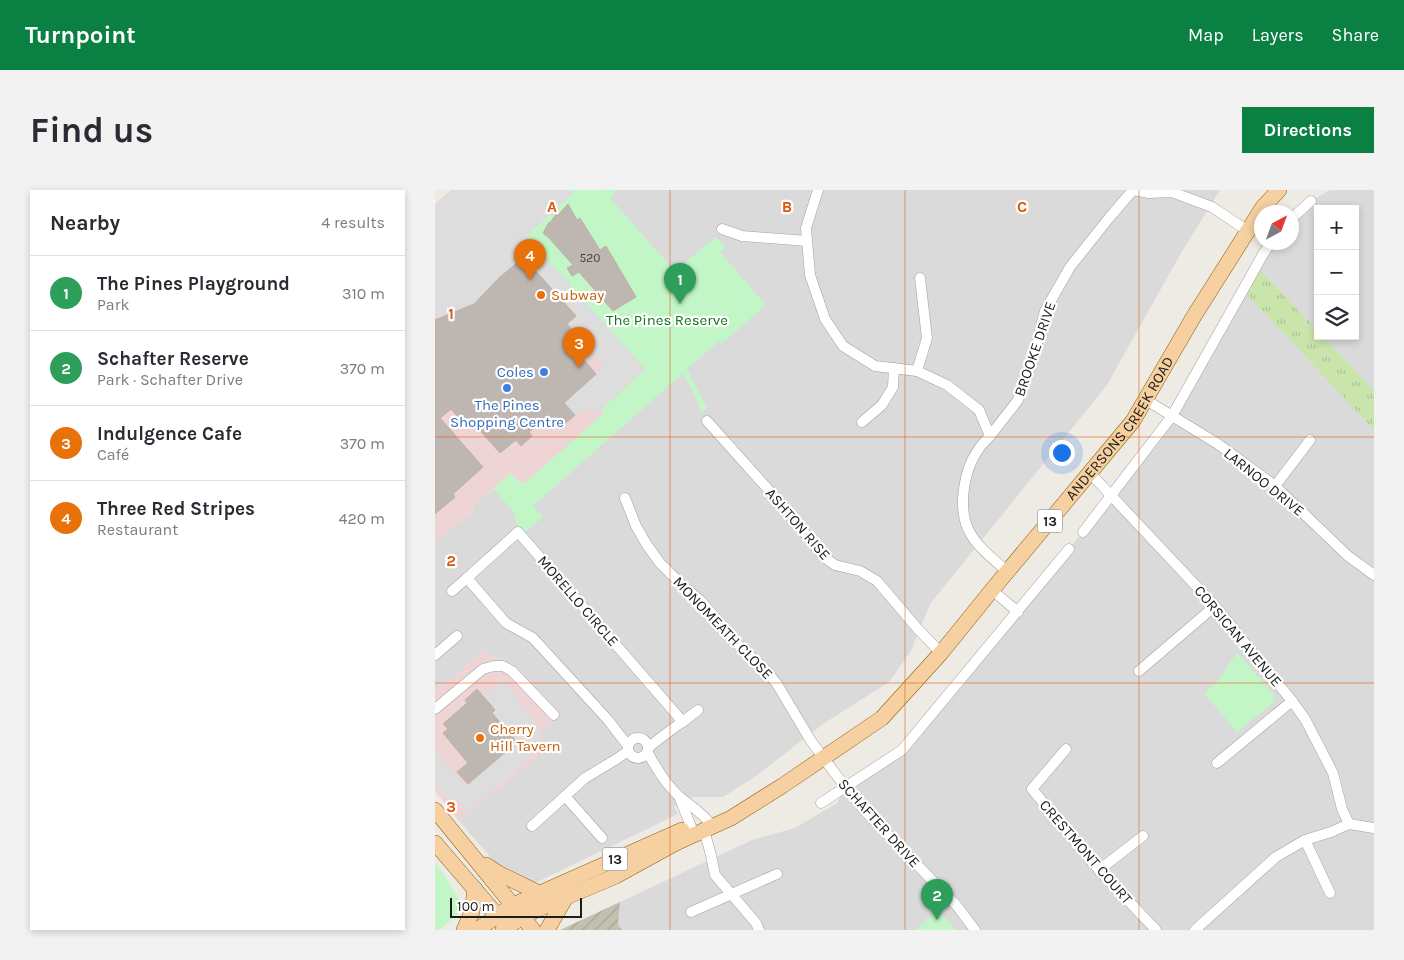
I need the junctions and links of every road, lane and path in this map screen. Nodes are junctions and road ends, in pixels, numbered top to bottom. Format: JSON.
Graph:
{"nodes":[{"id":1,"x":818,"y":190,"type":"edge"},
{"id":2,"x":1133,"y":190,"type":"edge"},
{"id":3,"x":1279,"y":190,"type":"edge"},
{"id":4,"x":1311,"y":201,"type":"dead end"},
{"id":5,"x":1299,"y":212,"type":"edge"},
{"id":6,"x":722,"y":229,"type":"dead end"},
{"id":7,"x":1248,"y":231,"type":"junction"},
{"id":8,"x":807,"y":241,"type":"junction"},
{"id":9,"x":1266,"y":250,"type":"edge"},
{"id":10,"x":919,"y":278,"type":"dead end"},
{"id":11,"x":894,"y":368,"type":"junction"},
{"id":12,"x":917,"y":371,"type":"junction"},
{"id":13,"x":1146,"y":400,"type":"junction"},
{"id":14,"x":1172,"y":416,"type":"junction"},
{"id":15,"x":707,"y":421,"type":"dead end"},
{"id":16,"x":862,"y":422,"type":"dead end"},
{"id":17,"x":990,"y":436,"type":"junction"},
{"id":18,"x":1310,"y":440,"type":"dead end"},
{"id":19,"x":1090,"y":473,"type":"junction"},
{"id":20,"x":1275,"y":486,"type":"junction"},
{"id":21,"x":1112,"y":495,"type":"junction"},
{"id":22,"x":626,"y":498,"type":"dead end"},
{"id":23,"x":1083,"y":532,"type":"dead end"},
{"id":24,"x":1069,"y":550,"type":"dead end"},
{"id":25,"x":1007,"y":571,"type":"junction"},
{"id":26,"x":1374,"y":575,"type":"edge"},
{"id":27,"x":467,"y":578,"type":"junction"},
{"id":28,"x":992,"y":590,"type":"junction"},
{"id":29,"x":453,"y":591,"type":"dead end"},
{"id":30,"x":1215,"y":606,"type":"junction"},
{"id":31,"x":1018,"y":612,"type":"junction"},
{"id":32,"x":457,"y":636,"type":"dead end"},
{"id":33,"x":941,"y":653,"type":"junction"},
{"id":34,"x":435,"y":655,"type":"edge"},
{"id":35,"x":1139,"y":671,"type":"dead end"},
{"id":36,"x":1292,"y":701,"type":"junction"},
{"id":37,"x":437,"y":704,"type":"edge"},
{"id":38,"x":697,"y":710,"type":"dead end"},
{"id":39,"x":554,"y":715,"type":"dead end"},
{"id":40,"x":683,"y":722,"type":"junction"},
{"id":41,"x":672,"y":729,"type":"junction"},
{"id":42,"x":633,"y":743,"type":"junction"},
{"id":43,"x":1066,"y":749,"type":"dead end"},
{"id":44,"x":643,"y":754,"type":"junction"},
{"id":45,"x":823,"y":759,"type":"junction"},
{"id":46,"x":1217,"y":763,"type":"dead end"},
{"id":47,"x":596,"y":771,"type":"junction"},
{"id":48,"x":846,"y":786,"type":"junction"},
{"id":49,"x":565,"y":796,"type":"junction"},
{"id":50,"x":679,"y":796,"type":"junction"},
{"id":51,"x":821,"y":803,"type":"dead end"},
{"id":52,"x":435,"y":810,"type":"edge"},
{"id":53,"x":1349,"y":824,"type":"junction"},
{"id":54,"x":531,"y":826,"type":"dead end"},
{"id":55,"x":702,"y":827,"type":"junction"},
{"id":56,"x":1374,"y":828,"type":"edge"},
{"id":57,"x":1143,"y":836,"type":"dead end"},
{"id":58,"x":602,"y":838,"type":"dead end"},
{"id":59,"x":1305,"y":840,"type":"junction"},
{"id":60,"x":435,"y":843,"type":"edge"},
{"id":61,"x":473,"y":855,"type":"junction"},
{"id":62,"x":1099,"y":870,"type":"junction"},
{"id":63,"x":777,"y":874,"type":"dead end"},
{"id":64,"x":475,"y":890,"type":"junction"},
{"id":65,"x":539,"y":893,"type":"junction"},
{"id":66,"x":1330,"y":893,"type":"dead end"},
{"id":67,"x":731,"y":894,"type":"junction"},
{"id":68,"x":566,"y":897,"type":"junction"},
{"id":69,"x":513,"y":905,"type":"junction"},
{"id":70,"x":691,"y":912,"type":"dead end"},
{"id":71,"x":497,"y":915,"type":"junction"},
{"id":72,"x":523,"y":917,"type":"junction"},
{"id":73,"x":506,"y":929,"type":"edge"},
{"id":74,"x":465,"y":930,"type":"edge"},
{"id":75,"x":477,"y":930,"type":"edge"},
{"id":76,"x":533,"y":930,"type":"edge"},
{"id":77,"x":547,"y":930,"type":"edge"},
{"id":78,"x":759,"y":930,"type":"edge"},
{"id":79,"x":975,"y":930,"type":"edge"},
{"id":80,"x":1155,"y":930,"type":"edge"},
{"id":81,"x":1195,"y":930,"type":"edge"}],
"edges":[{"from":1,"to":8,"type":"street"},
{"from":2,"to":7,"type":"street"},
{"from":2,"to":17,"type":"street","name":"BROOKE DRIVE"},
{"from":3,"to":7,"type":"main road","name":"ANDERSONS CREEK ROAD","number":"13"},
{"from":4,"to":5,"type":"street"},
{"from":6,"to":8,"type":"street"},
{"from":7,"to":13,"type":"main road","name":"ANDERSONS CREEK ROAD","number":"13"},
{"from":8,"to":11,"type":"street"},
{"from":9,"to":14,"type":"street"},
{"from":10,"to":12,"type":"street"},
{"from":11,"to":12,"type":"street"},
{"from":11,"to":16,"type":"street"},
{"from":12,"to":17,"type":"street"},
{"from":13,"to":14,"type":"street","name":"LARNOO DRIVE"},
{"from":13,"to":19,"type":"main road","name":"ANDERSONS CREEK ROAD","number":"13"},
{"from":14,"to":20,"type":"street","name":"LARNOO DRIVE"},
{"from":14,"to":21,"type":"street"},
{"from":15,"to":33,"type":"street","name":"ASHTON RISE"},
{"from":17,"to":25,"type":"street","name":"BROOKE DRIVE"},
{"from":18,"to":20,"type":"street"},
{"from":19,"to":21,"type":"street","name":"CORSICAN AVENUE"},
{"from":19,"to":25,"type":"main road","name":"ANDERSONS CREEK ROAD","number":"13"},
{"from":20,"to":26,"type":"street","name":"LARNOO DRIVE"},
{"from":21,"to":23,"type":"street"},
{"from":21,"to":30,"type":"street","name":"CORSICAN AVENUE"},
{"from":22,"to":45,"type":"street","name":"MONOMEATH CLOSE"},
{"from":24,"to":31,"type":"street"},
{"from":25,"to":28,"type":"main road","name":"ANDERSONS CREEK ROAD","number":"13"},
{"from":27,"to":29,"type":"street","name":"MORELLO CIRCLE"},
{"from":27,"to":40,"type":"street","name":"MORELLO CIRCLE"},
{"from":27,"to":42,"type":"street"},
{"from":28,"to":31,"type":"street"},
{"from":28,"to":33,"type":"main road","name":"ANDERSONS CREEK ROAD","number":"13"},
{"from":30,"to":35,"type":"street"},
{"from":30,"to":36,"type":"street","name":"CORSICAN AVENUE"},
{"from":31,"to":48,"type":"street"},
{"from":32,"to":34,"type":"street"},
{"from":33,"to":45,"type":"main road","name":"ANDERSONS CREEK ROAD","number":"13"},
{"from":36,"to":46,"type":"street"},
{"from":36,"to":53,"type":"street","name":"CORSICAN AVENUE"},
{"from":37,"to":39,"type":"street"},
{"from":38,"to":40,"type":"street"},
{"from":40,"to":41,"type":"street"},
{"from":41,"to":42,"type":"street"},
{"from":41,"to":44,"type":"street"},
{"from":42,"to":44,"type":"street"},
{"from":42,"to":44,"type":"street"},
{"from":42,"to":47,"type":"street"},
{"from":43,"to":62,"type":"street","name":"CRESTMONT COURT"},
{"from":44,"to":47,"type":"street"},
{"from":44,"to":50,"type":"street"},
{"from":45,"to":48,"type":"street","name":"SCHAFTER DRIVE"},
{"from":45,"to":55,"type":"main road","name":"ANDERSONS CREEK ROAD","number":"13"},
{"from":47,"to":49,"type":"street"},
{"from":48,"to":51,"type":"street"},
{"from":48,"to":79,"type":"street","name":"SCHAFTER DRIVE"},
{"from":49,"to":54,"type":"street"},
{"from":49,"to":58,"type":"street"},
{"from":50,"to":55,"type":"street"},
{"from":50,"to":55,"type":"street"},
{"from":52,"to":61,"type":"main road"},
{"from":53,"to":56,"type":"street"},
{"from":53,"to":59,"type":"street"},
{"from":55,"to":65,"type":"main road","name":"ANDERSONS CREEK ROAD","number":"13"},
{"from":55,"to":67,"type":"street"},
{"from":55,"to":68,"type":"main road","name":"ANDERSONS CREEK ROAD","number":"13"},
{"from":57,"to":62,"type":"street"},
{"from":59,"to":66,"type":"street"},
{"from":59,"to":81,"type":"street"},
{"from":60,"to":64,"type":"main road"},
{"from":61,"to":65,"type":"main road"},
{"from":61,"to":69,"type":"main road"},
{"from":62,"to":80,"type":"street","name":"CRESTMONT COURT"},
{"from":63,"to":67,"type":"street"},
{"from":64,"to":71,"type":"main road"},
{"from":64,"to":74,"type":"main road"},
{"from":65,"to":69,"type":"main road","name":"ANDERSONS CREEK ROAD","number":"13"},
{"from":67,"to":70,"type":"street"},
{"from":67,"to":78,"type":"street"},
{"from":68,"to":72,"type":"main road","name":"ANDERSONS CREEK ROAD","number":"13"},
{"from":68,"to":77,"type":"main road"},
{"from":69,"to":71,"type":"main road","name":"ANDERSONS CREEK ROAD","number":"13"},
{"from":69,"to":72,"type":"main road"},
{"from":71,"to":73,"type":"main road"},
{"from":71,"to":75,"type":"main road","name":"ANDERSONS CREEK ROAD","number":"13"},
{"from":72,"to":73,"type":"main road","name":"ANDERSONS CREEK ROAD","number":"13"},
{"from":72,"to":76,"type":"main road"}]}
